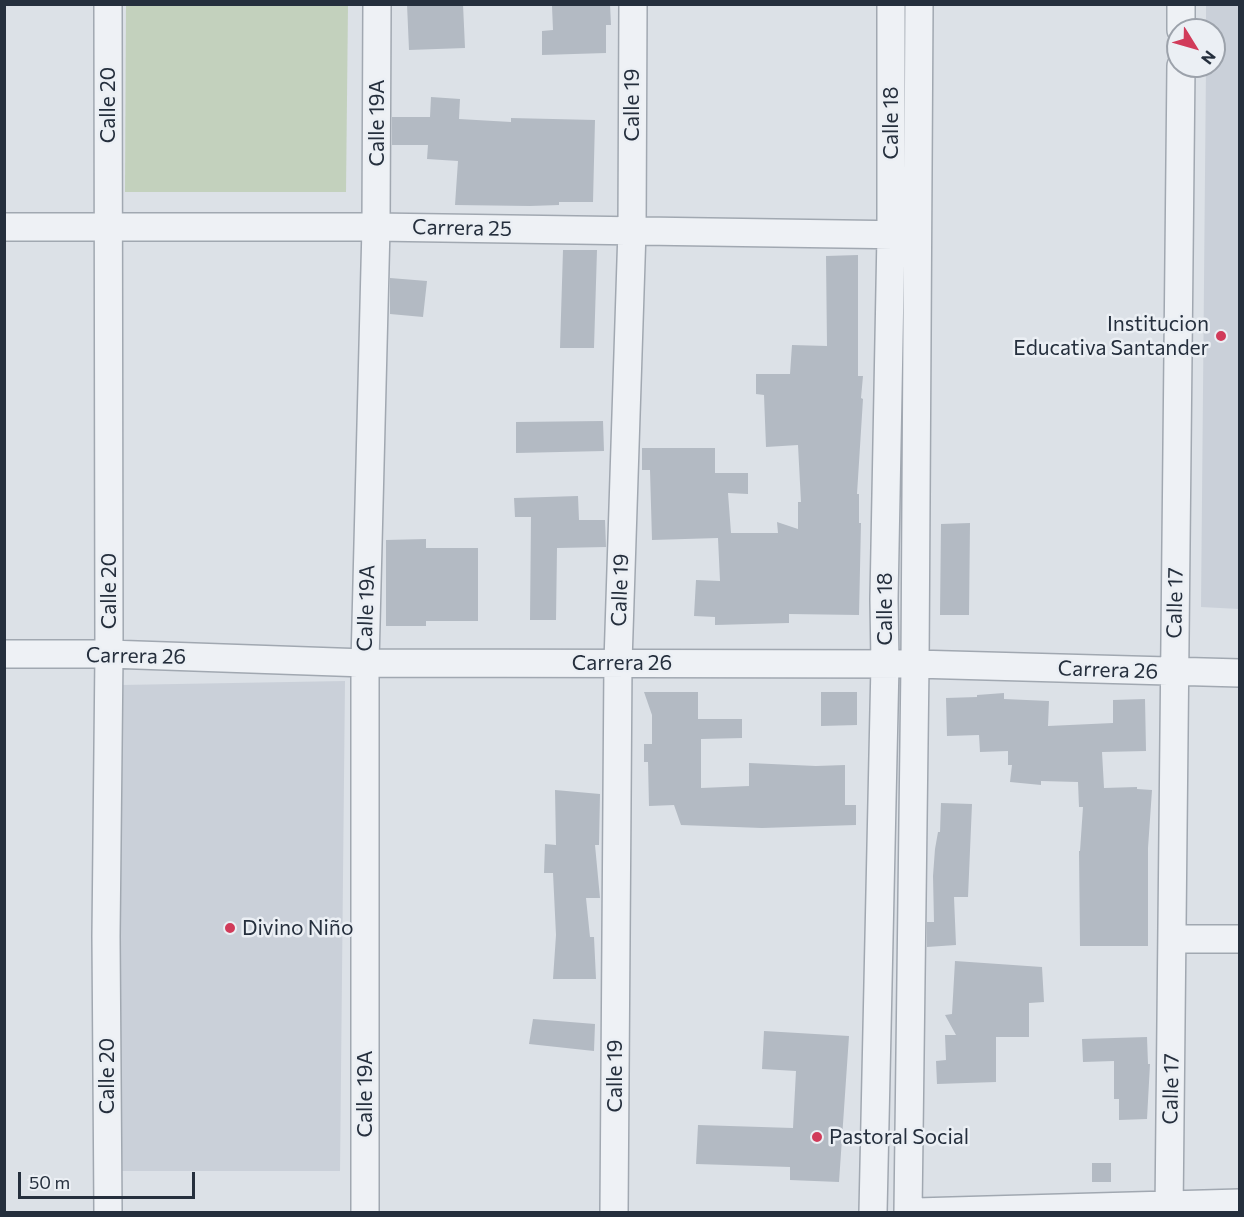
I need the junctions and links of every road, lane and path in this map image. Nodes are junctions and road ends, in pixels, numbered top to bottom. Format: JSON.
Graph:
{"nodes":[{"id":1,"x":108,"y":4,"type":"edge"},
{"id":2,"x":377,"y":4,"type":"edge"},
{"id":3,"x":633,"y":4,"type":"edge"},
{"id":4,"x":891,"y":4,"type":"edge"},
{"id":5,"x":919,"y":4,"type":"edge"},
{"id":6,"x":1181,"y":78,"type":"edge"},
{"id":7,"x":108,"y":226,"type":"junction"},
{"id":8,"x":4,"y":227,"type":"edge"},
{"id":9,"x":376,"y":227,"type":"junction"},
{"id":10,"x":632,"y":230,"type":"junction"},
{"id":11,"x":891,"y":235,"type":"junction"},
{"id":12,"x":919,"y":235,"type":"junction"},
{"id":13,"x":4,"y":654,"type":"edge"},
{"id":14,"x":109,"y":654,"type":"junction"},
{"id":15,"x":365,"y":663,"type":"junction"},
{"id":16,"x":618,"y":663,"type":"junction"},
{"id":17,"x":885,"y":664,"type":"junction"},
{"id":18,"x":915,"y":664,"type":"junction"},
{"id":19,"x":1175,"y":672,"type":"junction"},
{"id":20,"x":1239,"y":673,"type":"edge"},
{"id":21,"x":1172,"y":939,"type":"junction"},
{"id":22,"x":1239,"y":939,"type":"edge"},
{"id":23,"x":1239,"y":1203,"type":"edge"},
{"id":24,"x":1169,"y":1209,"type":"edge"},
{"id":25,"x":108,"y":1212,"type":"edge"},
{"id":26,"x":365,"y":1212,"type":"edge"},
{"id":27,"x":614,"y":1212,"type":"edge"},
{"id":28,"x":873,"y":1212,"type":"edge"},
{"id":29,"x":908,"y":1212,"type":"edge"},
{"id":30,"x":916,"y":1212,"type":"edge"}],
"edges":[{"from":1,"to":7,"type":"street","name":"Calle 20"},
{"from":2,"to":9,"type":"street","name":"Calle 19A"},
{"from":3,"to":10,"type":"street","name":"Calle 19"},
{"from":4,"to":11,"type":"street","name":"Calle 18"},
{"from":5,"to":12,"type":"street","name":"Calle 18"},
{"from":6,"to":19,"type":"street","name":"Calle 17"},
{"from":7,"to":8,"type":"street","name":"Carrera 25"},
{"from":7,"to":9,"type":"street","name":"Carrera 25"},
{"from":7,"to":14,"type":"street","name":"Calle 20"},
{"from":9,"to":10,"type":"street","name":"Carrera 25"},
{"from":9,"to":15,"type":"street","name":"Calle 19A"},
{"from":10,"to":11,"type":"street","name":"Carrera 25"},
{"from":10,"to":16,"type":"street","name":"Calle 19"},
{"from":11,"to":12,"type":"street","name":"Carrera 25"},
{"from":11,"to":17,"type":"street","name":"Calle 18"},
{"from":12,"to":18,"type":"street","name":"Calle 18"},
{"from":13,"to":14,"type":"street","name":"Carrera 26"},
{"from":14,"to":15,"type":"street","name":"Carrera 26"},
{"from":14,"to":25,"type":"street","name":"Calle 20"},
{"from":15,"to":16,"type":"street","name":"Carrera 26"},
{"from":15,"to":26,"type":"street","name":"Calle 19A"},
{"from":16,"to":17,"type":"street","name":"Carrera 26"},
{"from":16,"to":27,"type":"street","name":"Calle 19"},
{"from":17,"to":18,"type":"street","name":"Carrera 26"},
{"from":17,"to":28,"type":"street","name":"Calle 18"},
{"from":18,"to":19,"type":"street","name":"Carrera 26"},
{"from":18,"to":29,"type":"street","name":"Calle 18"},
{"from":19,"to":20,"type":"street","name":"Carrera 26"},
{"from":19,"to":21,"type":"street","name":"Calle 17"},
{"from":21,"to":22,"type":"street"},
{"from":21,"to":24,"type":"street","name":"Calle 17"},
{"from":23,"to":24,"type":"street"},
{"from":24,"to":30,"type":"street"}]}
